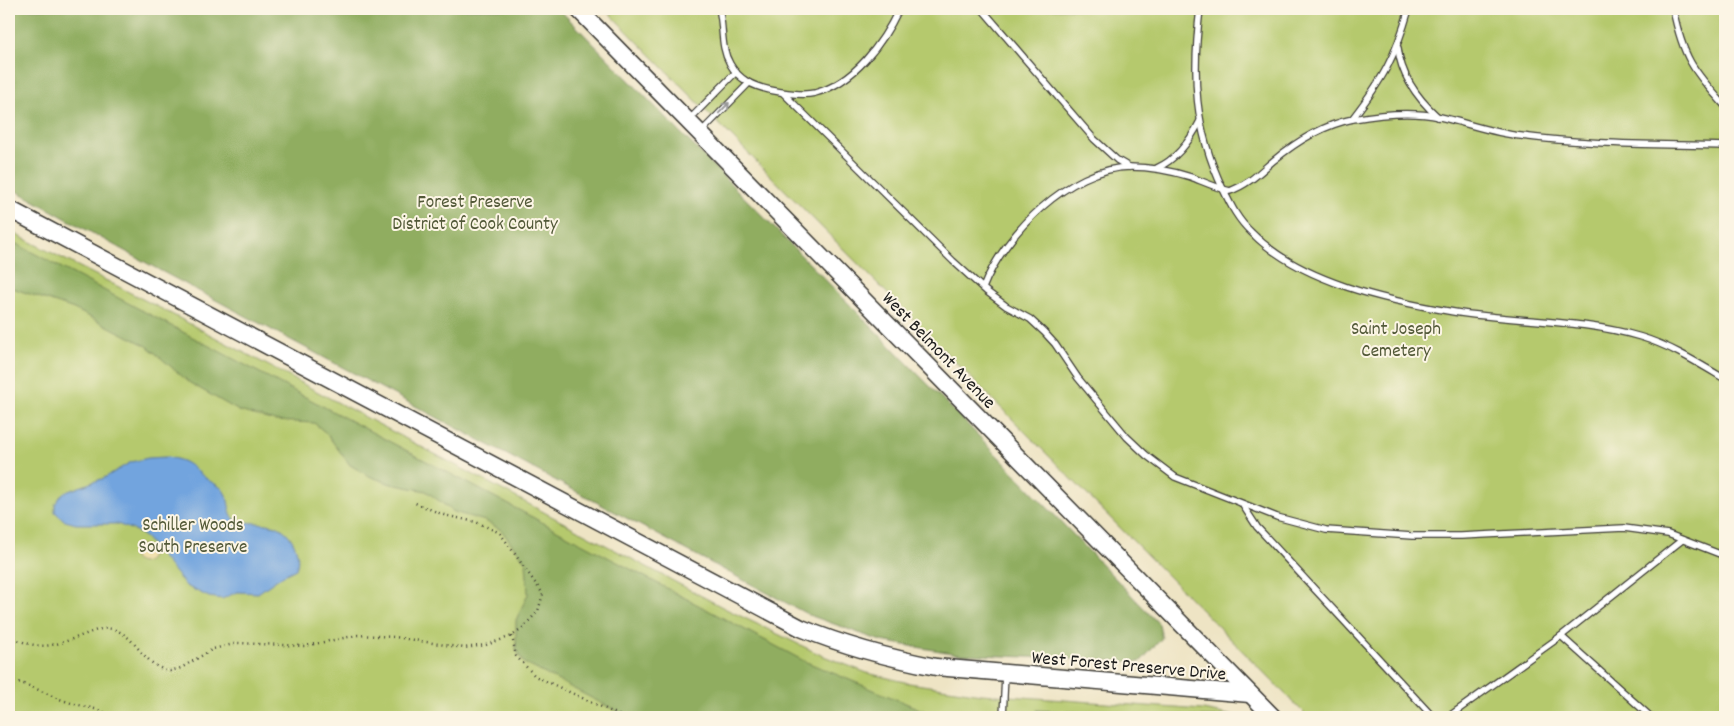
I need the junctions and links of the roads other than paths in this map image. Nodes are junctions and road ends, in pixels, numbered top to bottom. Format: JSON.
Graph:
{"nodes":[{"id":1,"x":578,"y":9,"type":"edge"},
{"id":2,"x":719,"y":9,"type":"edge"},
{"id":3,"x":899,"y":9,"type":"edge"},
{"id":4,"x":982,"y":9,"type":"edge"},
{"id":5,"x":1200,"y":9,"type":"edge"},
{"id":6,"x":1409,"y":9,"type":"edge"},
{"id":7,"x":1673,"y":9,"type":"edge"},
{"id":8,"x":1398,"y":48,"type":"junction"},
{"id":9,"x":736,"y":72,"type":"junction"},
{"id":10,"x":749,"y":83,"type":"junction"},
{"id":11,"x":783,"y":93,"type":"junction"},
{"id":12,"x":1725,"y":106,"type":"edge"},
{"id":13,"x":1438,"y":117,"type":"junction"},
{"id":14,"x":1352,"y":119,"type":"junction"},
{"id":15,"x":688,"y":121,"type":"junction"},
{"id":16,"x":1200,"y":121,"type":"junction"},
{"id":17,"x":700,"y":133,"type":"junction"},
{"id":18,"x":1725,"y":146,"type":"edge"},
{"id":19,"x":1129,"y":167,"type":"junction"},
{"id":20,"x":1155,"y":169,"type":"junction"},
{"id":21,"x":1223,"y":189,"type":"junction"},
{"id":22,"x":9,"y":209,"type":"edge"},
{"id":23,"x":983,"y":288,"type":"junction"},
{"id":24,"x":1725,"y":379,"type":"edge"},
{"id":25,"x":1242,"y":504,"type":"junction"},
{"id":26,"x":1682,"y":540,"type":"junction"},
{"id":27,"x":1725,"y":556,"type":"edge"},
{"id":28,"x":1561,"y":636,"type":"junction"},
{"id":29,"x":1005,"y":674,"type":"junction"},
{"id":30,"x":1250,"y":694,"type":"junction"},
{"id":31,"x":1003,"y":717,"type":"edge"},
{"id":32,"x":1273,"y":717,"type":"edge"},
{"id":33,"x":1433,"y":717,"type":"edge"},
{"id":34,"x":1448,"y":717,"type":"edge"},
{"id":35,"x":1651,"y":717,"type":"edge"}],
"edges":[{"from":1,"to":15,"type":"main road","name":"West Belmont Avenue"},
{"from":2,"to":9,"type":"lane"},
{"from":3,"to":11,"type":"lane"},
{"from":4,"to":19,"type":"lane"},
{"from":5,"to":16,"type":"lane"},
{"from":6,"to":8,"type":"lane"},
{"from":7,"to":12,"type":"lane"},
{"from":8,"to":13,"type":"lane"},
{"from":8,"to":14,"type":"lane"},
{"from":9,"to":10,"type":"lane"},
{"from":9,"to":15,"type":"lane"},
{"from":10,"to":11,"type":"lane"},
{"from":17,"to":10,"type":"lane","one_way":true},
{"from":11,"to":23,"type":"lane"},
{"from":13,"to":14,"type":"lane"},
{"from":13,"to":18,"type":"lane"},
{"from":14,"to":21,"type":"lane"},
{"from":15,"to":17,"type":"main road","name":"West Belmont Avenue"},
{"from":16,"to":20,"type":"lane"},
{"from":16,"to":21,"type":"lane"},
{"from":17,"to":30,"type":"main road","name":"West Belmont Avenue"},
{"from":19,"to":20,"type":"lane"},
{"from":19,"to":23,"type":"lane"},
{"from":20,"to":21,"type":"lane"},
{"from":21,"to":24,"type":"lane"},
{"from":22,"to":29,"type":"main road","name":"West Forest Preserve Drive"},
{"from":23,"to":25,"type":"lane"},
{"from":25,"to":26,"type":"lane"},
{"from":25,"to":33,"type":"lane"},
{"from":26,"to":27,"type":"lane"},
{"from":26,"to":28,"type":"lane"},
{"from":28,"to":34,"type":"lane"},
{"from":28,"to":35,"type":"lane"},
{"from":29,"to":30,"type":"main road","name":"West Forest Preserve Drive"},
{"from":29,"to":31,"type":"lane"},
{"from":30,"to":32,"type":"main road","name":"West Belmont Avenue"}]}
